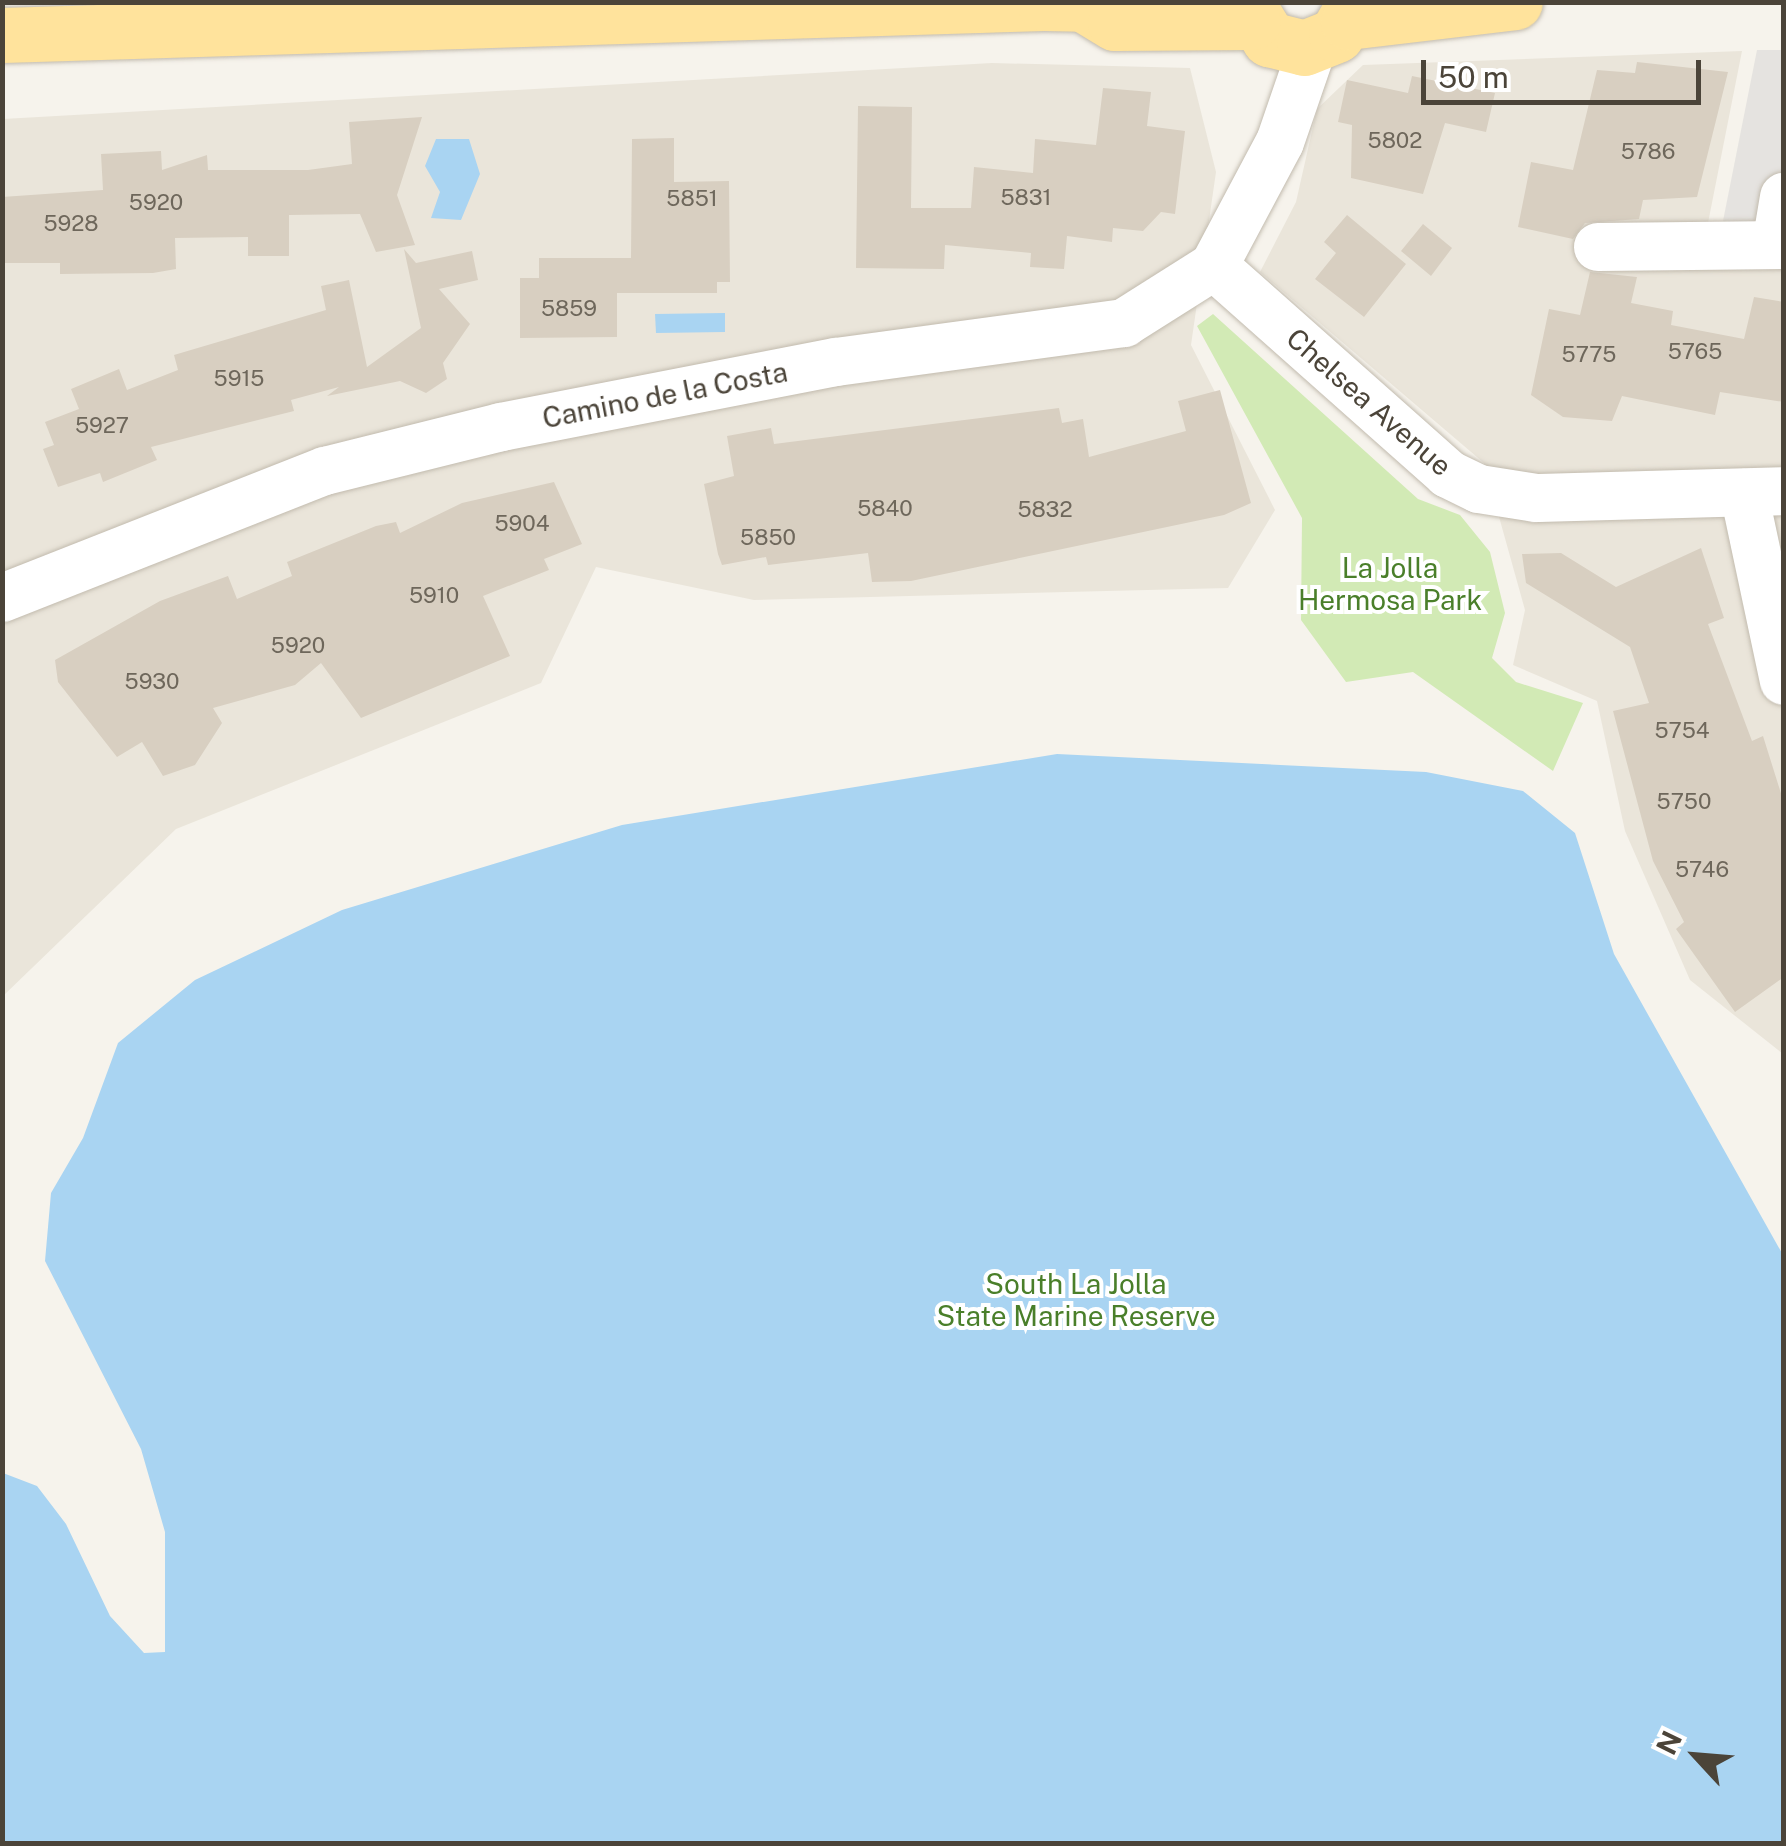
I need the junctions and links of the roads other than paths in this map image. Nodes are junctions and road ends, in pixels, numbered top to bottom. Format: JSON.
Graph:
{"nodes":[{"id":1,"x":1515,"y":2,"type":"edge"},
{"id":2,"x":1084,"y":3,"type":"edge"},
{"id":3,"x":1297,"y":22,"type":"edge"},
{"id":4,"x":2,"y":36,"type":"edge"},
{"id":5,"x":1784,"y":196,"type":"edge"},
{"id":6,"x":1780,"y":245,"type":"edge"},
{"id":7,"x":1598,"y":248,"type":"dead end"},
{"id":8,"x":1214,"y":266,"type":"junction"},
{"id":9,"x":1764,"y":492,"type":"edge"},
{"id":10,"x":2,"y":598,"type":"edge"},
{"id":11,"x":1784,"y":680,"type":"edge"}],
"edges":[{"from":1,"to":3,"type":"main road"},
{"from":2,"to":3,"type":"main road"},
{"from":2,"to":4,"type":"main road"},
{"from":3,"to":8,"type":"street"},
{"from":5,"to":6,"type":"street"},
{"from":6,"to":7,"type":"street"},
{"from":8,"to":9,"type":"street","name":"Chelsea Avenue"},
{"from":8,"to":10,"type":"street","name":"Camino de la Costa"},
{"from":9,"to":11,"type":"street"}]}
